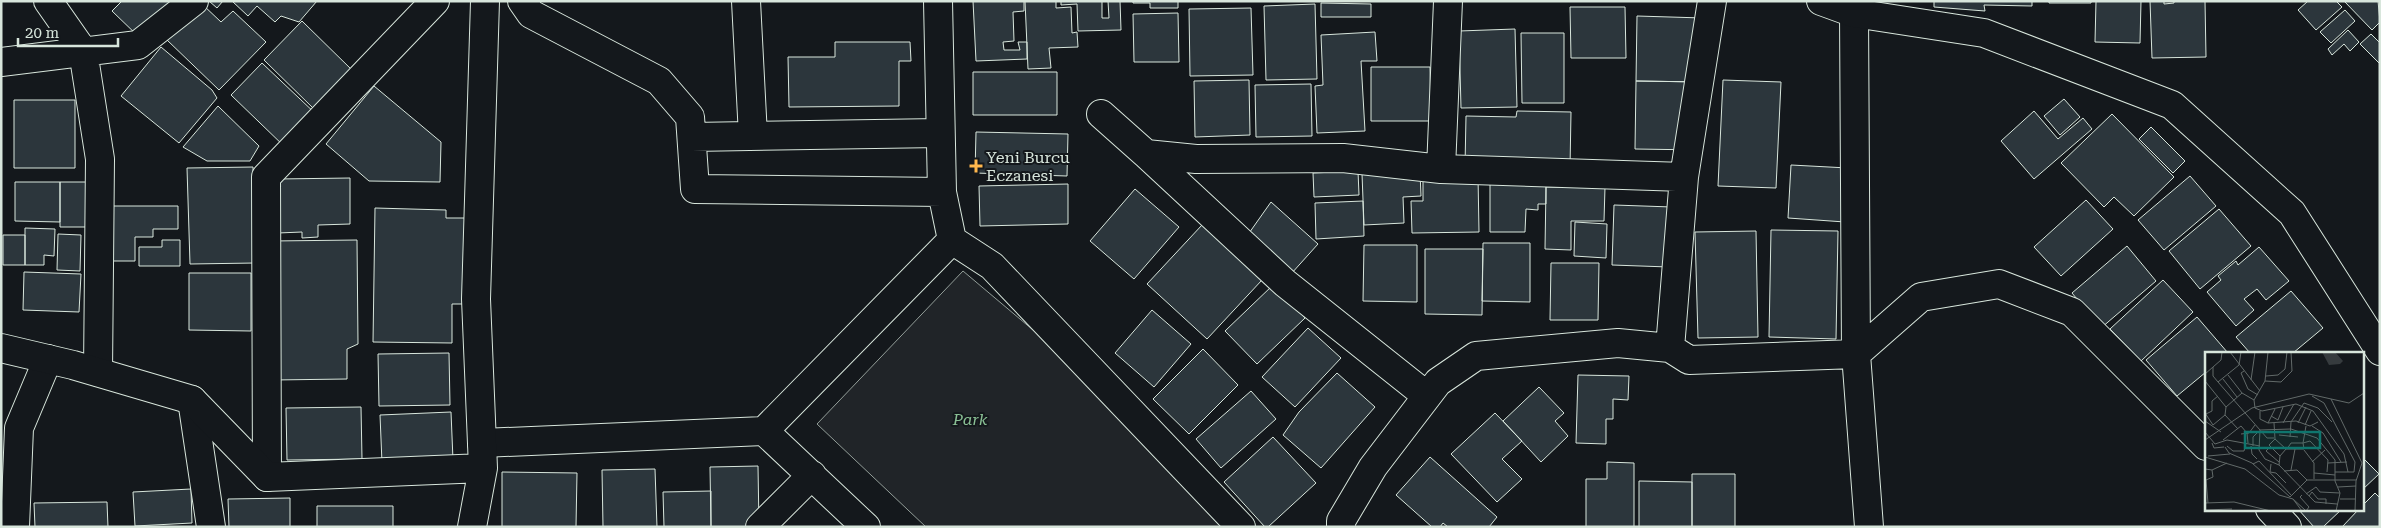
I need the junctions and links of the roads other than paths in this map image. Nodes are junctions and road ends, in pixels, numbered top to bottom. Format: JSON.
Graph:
{"nodes":[{"id":1,"x":48,"y":1,"type":"edge"},
{"id":2,"x":194,"y":1,"type":"edge"},
{"id":3,"x":435,"y":1,"type":"edge"},
{"id":4,"x":485,"y":1,"type":"edge"},
{"id":5,"x":522,"y":1,"type":"edge"},
{"id":6,"x":746,"y":1,"type":"edge"},
{"id":7,"x":938,"y":1,"type":"edge"},
{"id":8,"x":1448,"y":1,"type":"edge"},
{"id":9,"x":1712,"y":1,"type":"edge"},
{"id":10,"x":1821,"y":1,"type":"edge"},
{"id":11,"x":1856,"y":7,"type":"edge"},
{"id":12,"x":83,"y":51,"type":"junction"},
{"id":13,"x":1,"y":62,"type":"edge"},
{"id":14,"x":1101,"y":114,"type":"dead end"},
{"id":15,"x":939,"y":133,"type":"junction"},
{"id":16,"x":753,"y":136,"type":"junction"},
{"id":17,"x":692,"y":137,"type":"junction"},
{"id":18,"x":1146,"y":154,"type":"junction"},
{"id":19,"x":1441,"y":169,"type":"junction"},
{"id":20,"x":1684,"y":177,"type":"junction"},
{"id":21,"x":942,"y":192,"type":"junction"},
{"id":22,"x":952,"y":240,"type":"junction"},
{"id":23,"x":1,"y":348,"type":"edge"},
{"id":24,"x":1670,"y":348,"type":"junction"},
{"id":25,"x":2380,"y":351,"type":"edge"},
{"id":26,"x":1856,"y":354,"type":"junction"},
{"id":27,"x":48,"y":359,"type":"junction"},
{"id":28,"x":98,"y":372,"type":"junction"},
{"id":29,"x":1427,"y":396,"type":"junction"},
{"id":30,"x":192,"y":400,"type":"junction"},
{"id":31,"x":764,"y":431,"type":"junction"},
{"id":32,"x":2205,"y":445,"type":"edge"},
{"id":33,"x":482,"y":455,"type":"junction"},
{"id":34,"x":812,"y":476,"type":"junction"},
{"id":35,"x":267,"y":477,"type":"junction"},
{"id":36,"x":2271,"y":510,"type":"edge"},
{"id":37,"x":15,"y":527,"type":"edge"},
{"id":38,"x":211,"y":527,"type":"edge"},
{"id":39,"x":472,"y":527,"type":"edge"},
{"id":40,"x":760,"y":527,"type":"edge"},
{"id":41,"x":866,"y":527,"type":"edge"},
{"id":42,"x":1241,"y":527,"type":"edge"},
{"id":43,"x":1341,"y":527,"type":"edge"},
{"id":44,"x":1870,"y":527,"type":"edge"},
{"id":45,"x":2287,"y":527,"type":"edge"}],
"edges":[{"from":1,"to":12,"type":"street"},
{"from":2,"to":12,"type":"street"},
{"from":3,"to":35,"type":"street"},
{"from":4,"to":33,"type":"street"},
{"from":5,"to":17,"type":"street"},
{"from":6,"to":16,"type":"street"},
{"from":7,"to":15,"type":"street"},
{"from":8,"to":19,"type":"street"},
{"from":9,"to":20,"type":"street"},
{"from":10,"to":11,"type":"street"},
{"from":11,"to":25,"type":"street"},
{"from":11,"to":26,"type":"street"},
{"from":12,"to":13,"type":"street"},
{"from":12,"to":28,"type":"street"},
{"from":14,"to":18,"type":"street"},
{"from":15,"to":16,"type":"street"},
{"from":15,"to":21,"type":"street"},
{"from":16,"to":17,"type":"street"},
{"from":17,"to":21,"type":"street"},
{"from":18,"to":19,"type":"street"},
{"from":18,"to":29,"type":"street"},
{"from":19,"to":20,"type":"street"},
{"from":20,"to":24,"type":"street"},
{"from":21,"to":22,"type":"street"},
{"from":22,"to":31,"type":"street"},
{"from":22,"to":42,"type":"street"},
{"from":23,"to":27,"type":"street"},
{"from":24,"to":26,"type":"street"},
{"from":24,"to":29,"type":"street"},
{"from":26,"to":32,"type":"street"},
{"from":26,"to":44,"type":"street"},
{"from":27,"to":28,"type":"street"},
{"from":27,"to":37,"type":"street"},
{"from":28,"to":30,"type":"street"},
{"from":29,"to":43,"type":"street"},
{"from":30,"to":35,"type":"street"},
{"from":30,"to":38,"type":"street"},
{"from":31,"to":33,"type":"street"},
{"from":31,"to":34,"type":"street"},
{"from":33,"to":35,"type":"street"},
{"from":33,"to":39,"type":"street"},
{"from":34,"to":40,"type":"street"},
{"from":34,"to":41,"type":"street"},
{"from":36,"to":45,"type":"street"}]}
